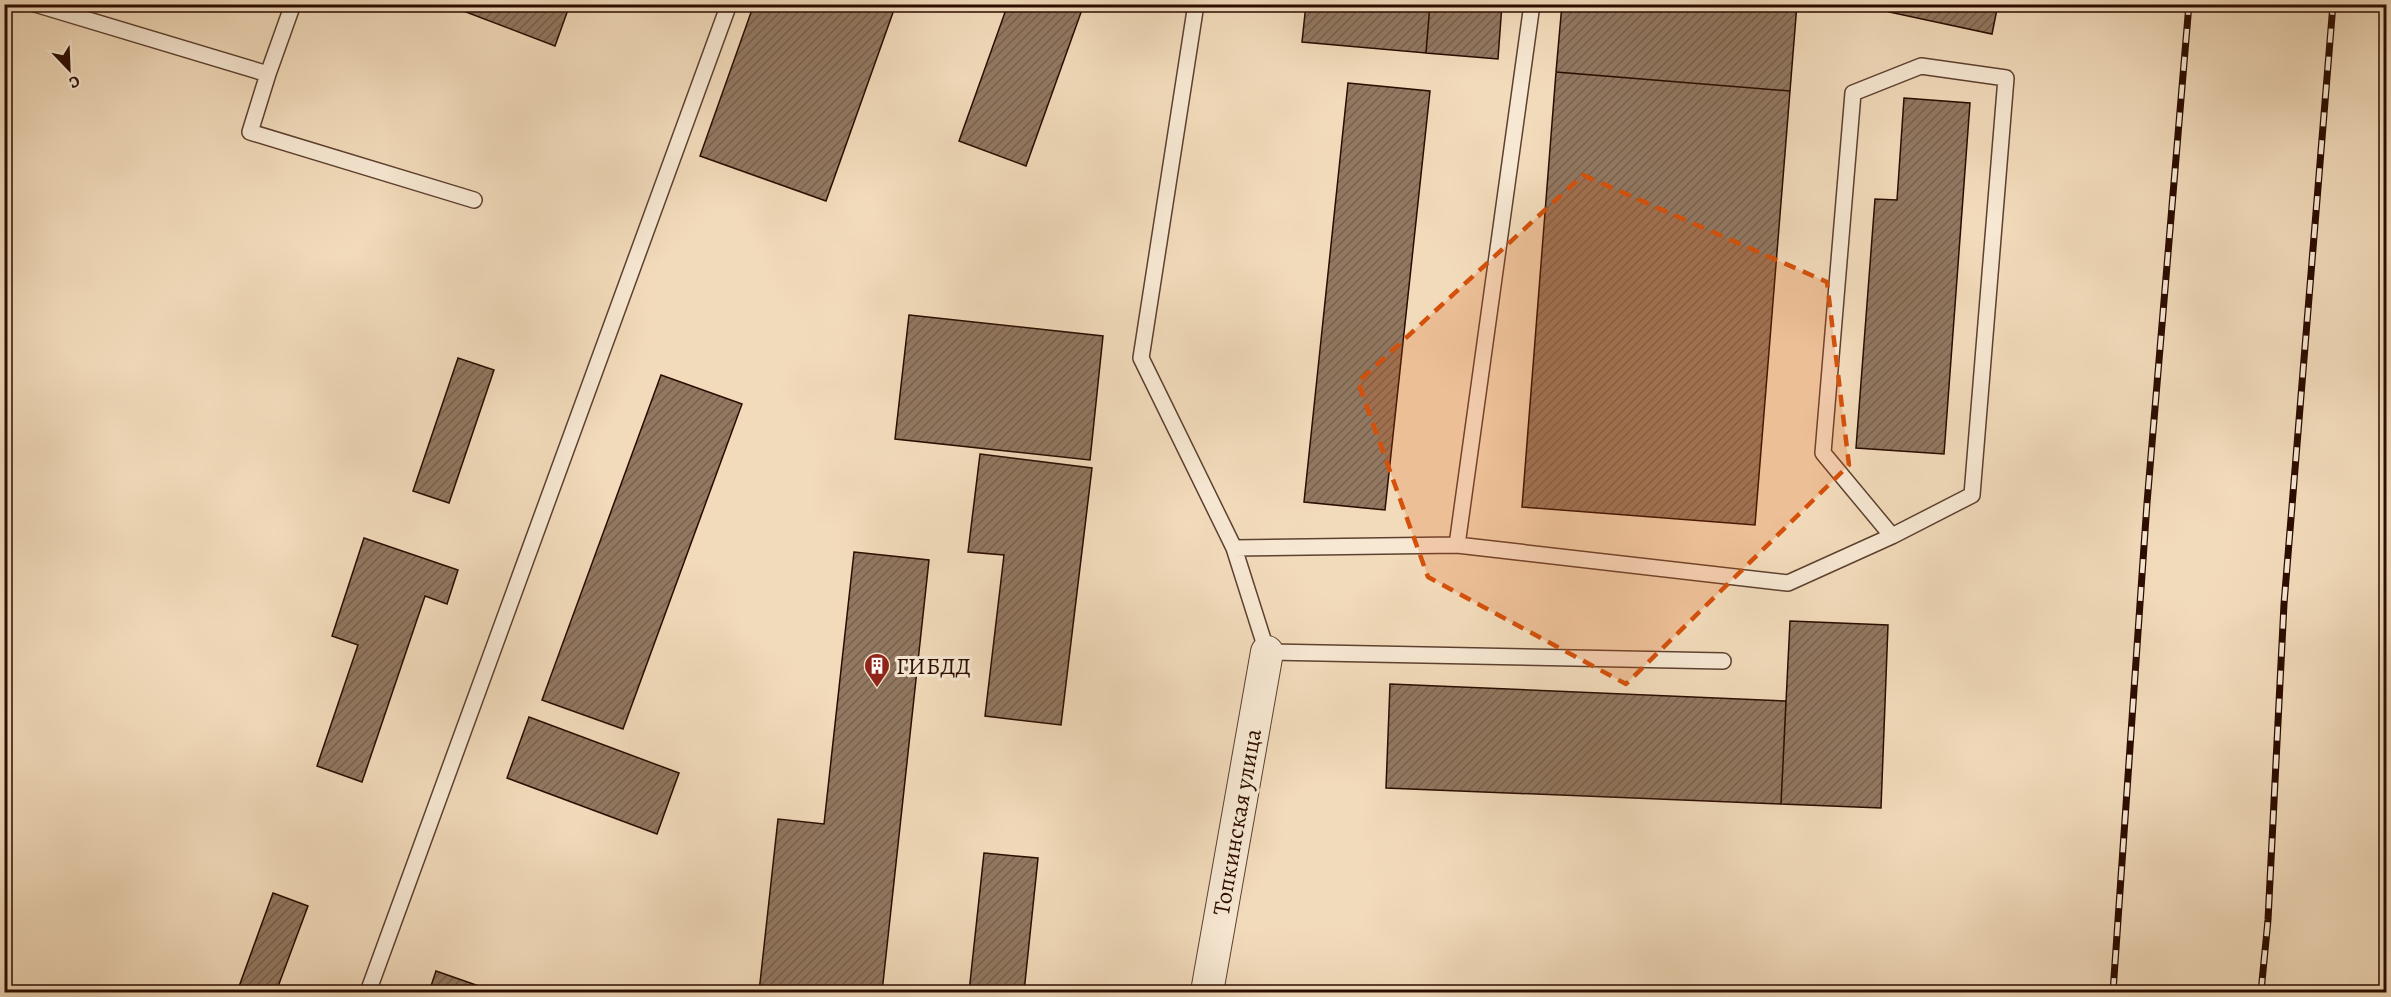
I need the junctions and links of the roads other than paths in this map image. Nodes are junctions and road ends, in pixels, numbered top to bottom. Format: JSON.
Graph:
{"nodes":[{"id":1,"x":35,"y":4,"type":"edge"},
{"id":2,"x":293,"y":4,"type":"edge"},
{"id":3,"x":729,"y":4,"type":"edge"},
{"id":4,"x":1196,"y":4,"type":"edge"},
{"id":5,"x":1532,"y":4,"type":"edge"},
{"id":6,"x":268,"y":74,"type":"junction"},
{"id":7,"x":474,"y":200,"type":"dead end"},
{"id":8,"x":1892,"y":536,"type":"junction"},
{"id":9,"x":1457,"y":545,"type":"junction"},
{"id":10,"x":1234,"y":548,"type":"junction"},
{"id":11,"x":1267,"y":652,"type":"junction"},
{"id":12,"x":1723,"y":661,"type":"dead end"},
{"id":13,"x":368,"y":993,"type":"edge"},
{"id":14,"x":1207,"y":993,"type":"edge"}],
"edges":[{"from":1,"to":6,"type":"lane"},
{"from":2,"to":6,"type":"lane"},
{"from":3,"to":13,"type":"lane"},
{"from":4,"to":10,"type":"lane"},
{"from":5,"to":9,"type":"lane"},
{"from":6,"to":7,"type":"lane"},
{"from":8,"to":8,"type":"lane"},
{"from":8,"to":9,"type":"lane"},
{"from":9,"to":10,"type":"lane"},
{"from":10,"to":11,"type":"lane"},
{"from":11,"to":12,"type":"lane"},
{"from":11,"to":14,"type":"street","name":"Топкинская улица"}]}
